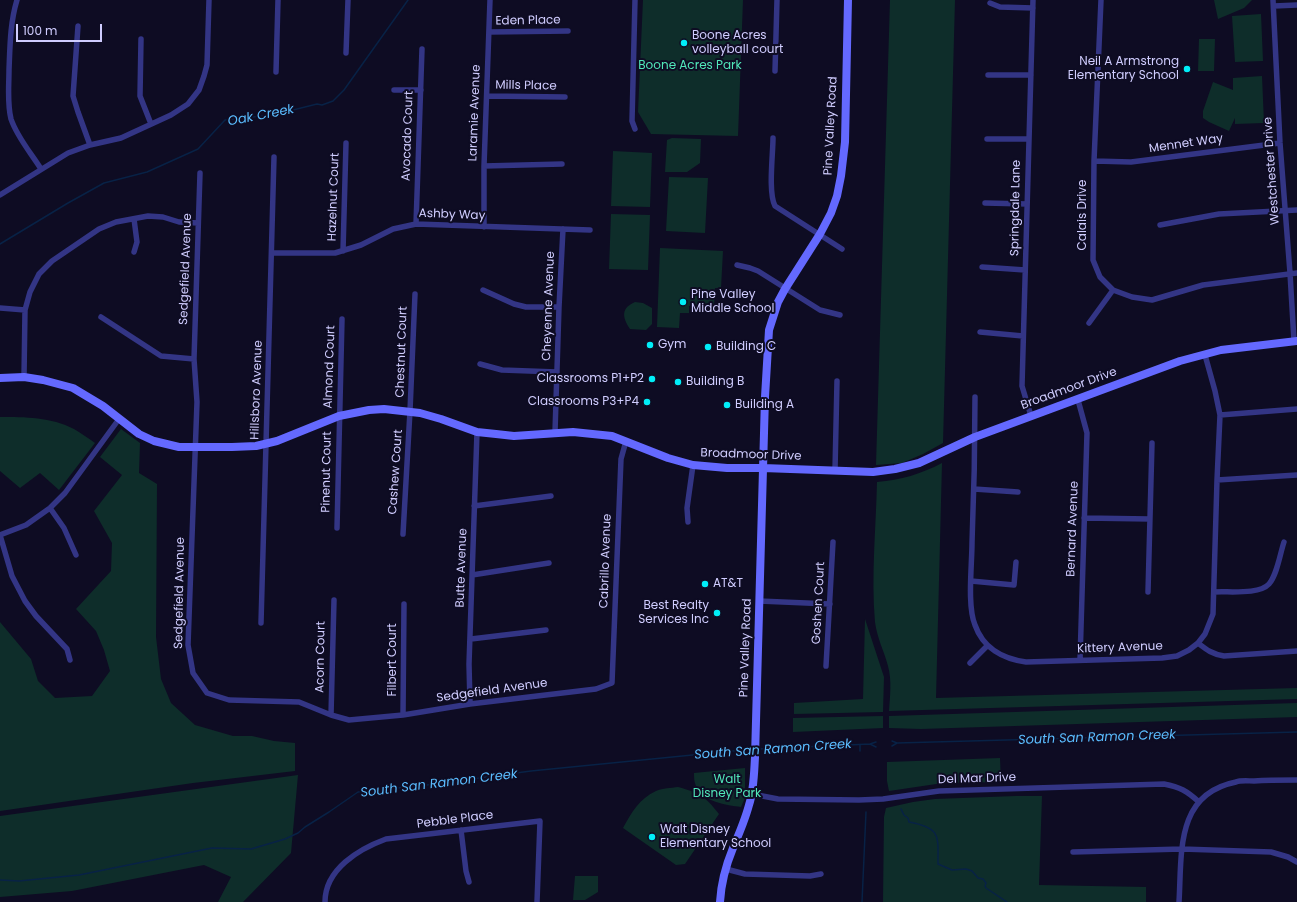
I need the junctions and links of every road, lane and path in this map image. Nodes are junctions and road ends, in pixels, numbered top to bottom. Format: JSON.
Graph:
{"nodes":[{"id":1,"x":17,"y":0,"type":"edge"},
{"id":2,"x":209,"y":0,"type":"edge"},
{"id":3,"x":278,"y":0,"type":"edge"},
{"id":4,"x":348,"y":0,"type":"edge"},
{"id":5,"x":490,"y":0,"type":"edge"},
{"id":6,"x":635,"y":0,"type":"edge"},
{"id":7,"x":777,"y":0,"type":"edge"},
{"id":8,"x":848,"y":0,"type":"edge"},
{"id":9,"x":1033,"y":0,"type":"edge"},
{"id":10,"x":1101,"y":0,"type":"edge"},
{"id":11,"x":990,"y":3,"type":"dead end"},
{"id":12,"x":1274,"y":3,"type":"edge"},
{"id":13,"x":1297,"y":5,"type":"edge"},
{"id":14,"x":1033,"y":8,"type":"junction"},
{"id":15,"x":78,"y":26,"type":"dead end"},
{"id":16,"x":568,"y":31,"type":"dead end"},
{"id":17,"x":489,"y":32,"type":"junction"},
{"id":18,"x":141,"y":39,"type":"dead end"},
{"id":19,"x":422,"y":49,"type":"dead end"},
{"id":20,"x":346,"y":53,"type":"dead end"},
{"id":21,"x":775,"y":71,"type":"dead end"},
{"id":22,"x":276,"y":72,"type":"dead end"},
{"id":23,"x":988,"y":74,"type":"dead end"},
{"id":24,"x":1031,"y":75,"type":"junction"},
{"id":25,"x":394,"y":90,"type":"dead end"},
{"id":26,"x":421,"y":90,"type":"junction"},
{"id":27,"x":487,"y":96,"type":"junction"},
{"id":28,"x":565,"y":97,"type":"dead end"},
{"id":29,"x":151,"y":124,"type":"junction"},
{"id":30,"x":635,"y":129,"type":"dead end"},
{"id":31,"x":773,"y":138,"type":"dead end"},
{"id":32,"x":987,"y":139,"type":"dead end"},
{"id":33,"x":1029,"y":139,"type":"junction"},
{"id":34,"x":1280,"y":142,"type":"junction"},
{"id":35,"x":346,"y":143,"type":"dead end"},
{"id":36,"x":90,"y":145,"type":"junction"},
{"id":37,"x":274,"y":157,"type":"dead end"},
{"id":38,"x":1094,"y":161,"type":"junction"},
{"id":39,"x":562,"y":164,"type":"dead end"},
{"id":40,"x":484,"y":166,"type":"junction"},
{"id":41,"x":41,"y":169,"type":"junction"},
{"id":42,"x":200,"y":173,"type":"dead end"},
{"id":43,"x":0,"y":195,"type":"edge"},
{"id":44,"x":985,"y":203,"type":"dead end"},
{"id":45,"x":1027,"y":204,"type":"junction"},
{"id":46,"x":1297,"y":210,"type":"edge"},
{"id":47,"x":1285,"y":211,"type":"junction"},
{"id":48,"x":134,"y":219,"type":"junction"},
{"id":49,"x":198,"y":223,"type":"junction"},
{"id":50,"x":416,"y":224,"type":"junction"},
{"id":51,"x":1160,"y":225,"type":"dead end"},
{"id":52,"x":484,"y":227,"type":"junction"},
{"id":53,"x":563,"y":229,"type":"junction"},
{"id":54,"x":590,"y":230,"type":"dead end"},
{"id":55,"x":820,"y":234,"type":"junction"},
{"id":56,"x":842,"y":248,"type":"dead end"},
{"id":57,"x":134,"y":252,"type":"dead end"},
{"id":58,"x":343,"y":252,"type":"junction"},
{"id":59,"x":272,"y":253,"type":"junction"},
{"id":60,"x":737,"y":265,"type":"dead end"},
{"id":61,"x":982,"y":267,"type":"dead end"},
{"id":62,"x":1025,"y":270,"type":"junction"},
{"id":63,"x":1290,"y":273,"type":"junction"},
{"id":64,"x":1297,"y":273,"type":"edge"},
{"id":65,"x":784,"y":289,"type":"junction"},
{"id":66,"x":483,"y":290,"type":"dead end"},
{"id":67,"x":1113,"y":290,"type":"junction"},
{"id":68,"x":415,"y":294,"type":"dead end"},
{"id":69,"x":559,"y":307,"type":"junction"},
{"id":70,"x":0,"y":308,"type":"edge"},
{"id":71,"x":25,"y":310,"type":"junction"},
{"id":72,"x":840,"y":315,"type":"dead end"},
{"id":73,"x":100,"y":317,"type":"dead end"},
{"id":74,"x":342,"y":319,"type":"dead end"},
{"id":75,"x":1089,"y":323,"type":"dead end"},
{"id":76,"x":980,"y":332,"type":"dead end"},
{"id":77,"x":1023,"y":336,"type":"junction"},
{"id":78,"x":1295,"y":341,"type":"edge"},
{"id":79,"x":1206,"y":355,"type":"junction"},
{"id":80,"x":194,"y":359,"type":"junction"},
{"id":81,"x":480,"y":364,"type":"dead end"},
{"id":82,"x":557,"y":372,"type":"junction"},
{"id":83,"x":24,"y":377,"type":"junction"},
{"id":84,"x":0,"y":378,"type":"edge"},
{"id":85,"x":837,"y":381,"type":"dead end"},
{"id":86,"x":975,"y":397,"type":"dead end"},
{"id":87,"x":1078,"y":400,"type":"junction"},
{"id":88,"x":1297,"y":409,"type":"edge"},
{"id":89,"x":410,"y":411,"type":"junction"},
{"id":90,"x":1220,"y":415,"type":"junction"},
{"id":91,"x":339,"y":416,"type":"junction"},
{"id":92,"x":1031,"y":416,"type":"junction"},
{"id":93,"x":119,"y":420,"type":"junction"},
{"id":94,"x":477,"y":432,"type":"junction"},
{"id":95,"x":555,"y":432,"type":"junction"},
{"id":96,"x":975,"y":437,"type":"junction"},
{"id":97,"x":626,"y":441,"type":"junction"},
{"id":98,"x":1152,"y":442,"type":"dead end"},
{"id":99,"x":266,"y":444,"type":"junction"},
{"id":100,"x":195,"y":447,"type":"junction"},
{"id":101,"x":693,"y":465,"type":"junction"},
{"id":102,"x":764,"y":468,"type":"junction"},
{"id":103,"x":835,"y":470,"type":"junction"},
{"id":104,"x":1297,"y":475,"type":"edge"},
{"id":105,"x":1217,"y":480,"type":"junction"},
{"id":106,"x":974,"y":489,"type":"junction"},
{"id":107,"x":1018,"y":492,"type":"dead end"},
{"id":108,"x":551,"y":496,"type":"dead end"},
{"id":109,"x":474,"y":506,"type":"junction"},
{"id":110,"x":50,"y":508,"type":"junction"},
{"id":111,"x":1084,"y":518,"type":"junction"},
{"id":112,"x":1150,"y":519,"type":"junction"},
{"id":113,"x":688,"y":522,"type":"dead end"},
{"id":114,"x":338,"y":528,"type":"dead end"},
{"id":115,"x":403,"y":534,"type":"dead end"},
{"id":116,"x":0,"y":535,"type":"edge"},
{"id":117,"x":833,"y":542,"type":"dead end"},
{"id":118,"x":1284,"y":542,"type":"dead end"},
{"id":119,"x":76,"y":555,"type":"dead end"},
{"id":120,"x":1016,"y":562,"type":"dead end"},
{"id":121,"x":549,"y":563,"type":"dead end"},
{"id":122,"x":472,"y":575,"type":"junction"},
{"id":123,"x":971,"y":581,"type":"junction"},
{"id":124,"x":1148,"y":592,"type":"dead end"},
{"id":125,"x":1214,"y":592,"type":"junction"},
{"id":126,"x":334,"y":600,"type":"dead end"},
{"id":127,"x":759,"y":601,"type":"junction"},
{"id":128,"x":404,"y":604,"type":"dead end"},
{"id":129,"x":830,"y":604,"type":"junction"},
{"id":130,"x":261,"y":623,"type":"dead end"},
{"id":131,"x":546,"y":630,"type":"dead end"},
{"id":132,"x":471,"y":639,"type":"junction"},
{"id":133,"x":1198,"y":642,"type":"junction"},
{"id":134,"x":987,"y":646,"type":"junction"},
{"id":135,"x":1297,"y":652,"type":"edge"},
{"id":136,"x":70,"y":660,"type":"dead end"},
{"id":137,"x":1080,"y":660,"type":"junction"},
{"id":138,"x":970,"y":663,"type":"dead end"},
{"id":139,"x":826,"y":666,"type":"dead end"},
{"id":140,"x":612,"y":683,"type":"joint"},
{"id":141,"x":470,"y":704,"type":"junction"},
{"id":142,"x":331,"y":715,"type":"junction"},
{"id":143,"x":403,"y":715,"type":"junction"},
{"id":144,"x":1297,"y":780,"type":"edge"},
{"id":145,"x":752,"y":794,"type":"junction"},
{"id":146,"x":1199,"y":802,"type":"junction"},
{"id":147,"x":461,"y":830,"type":"junction"},
{"id":148,"x":1182,"y":849,"type":"junction"},
{"id":149,"x":1074,"y":852,"type":"dead end"},
{"id":150,"x":1297,"y":862,"type":"edge"},
{"id":151,"x":726,"y":869,"type":"junction"},
{"id":152,"x":822,"y":874,"type":"dead end"},
{"id":153,"x":469,"y":882,"type":"dead end"},
{"id":154,"x":325,"y":902,"type":"edge"},
{"id":155,"x":537,"y":902,"type":"edge"},
{"id":156,"x":720,"y":902,"type":"edge"},
{"id":157,"x":1179,"y":902,"type":"edge"}],
"edges":[{"from":1,"to":41,"type":"street"},
{"from":2,"to":29,"type":"street"},
{"from":3,"to":22,"type":"street"},
{"from":4,"to":20,"type":"street"},
{"from":5,"to":17,"type":"street","name":"Laramie Avenue"},
{"from":6,"to":30,"type":"street"},
{"from":7,"to":21,"type":"street"},
{"from":8,"to":55,"type":"street","name":"Pine Valley Road"},
{"from":9,"to":14,"type":"street","name":"Springdale Lane"},
{"from":10,"to":38,"type":"street","name":"Calais Drive"},
{"from":11,"to":14,"type":"street"},
{"from":12,"to":13,"type":"street"},
{"from":12,"to":34,"type":"street","name":"Westchester Drive"},
{"from":14,"to":24,"type":"street","name":"Springdale Lane"},
{"from":15,"to":36,"type":"street"},
{"from":16,"to":17,"type":"street","name":"Eden Place"},
{"from":17,"to":27,"type":"street","name":"Laramie Avenue"},
{"from":18,"to":29,"type":"street"},
{"from":19,"to":26,"type":"street","name":"Avocado Court"},
{"from":23,"to":24,"type":"street"},
{"from":24,"to":33,"type":"street","name":"Springdale Lane"},
{"from":25,"to":26,"type":"street"},
{"from":26,"to":50,"type":"street","name":"Avocado Court"},
{"from":27,"to":28,"type":"street","name":"Mills Place"},
{"from":27,"to":40,"type":"street","name":"Laramie Avenue"},
{"from":29,"to":36,"type":"street"},
{"from":31,"to":55,"type":"street"},
{"from":32,"to":33,"type":"street"},
{"from":33,"to":45,"type":"street","name":"Springdale Lane"},
{"from":34,"to":38,"type":"street","name":"Mennet Way"},
{"from":34,"to":47,"type":"street","name":"Westchester Drive"},
{"from":35,"to":58,"type":"street","name":"Hazelnut Court"},
{"from":36,"to":41,"type":"street"},
{"from":37,"to":59,"type":"street","name":"Hillsboro Avenue"},
{"from":38,"to":67,"type":"street","name":"Calais Drive"},
{"from":39,"to":40,"type":"street"},
{"from":40,"to":52,"type":"street","name":"Laramie Avenue"},
{"from":41,"to":43,"type":"street"},
{"from":42,"to":49,"type":"street","name":"Sedgefield Avenue"},
{"from":44,"to":45,"type":"street"},
{"from":45,"to":62,"type":"street","name":"Springdale Lane"},
{"from":46,"to":47,"type":"street"},
{"from":47,"to":51,"type":"street"},
{"from":47,"to":63,"type":"street","name":"Westchester Drive"},
{"from":48,"to":49,"type":"street"},
{"from":48,"to":57,"type":"street"},
{"from":48,"to":71,"type":"street"},
{"from":49,"to":80,"type":"street","name":"Sedgefield Avenue"},
{"from":50,"to":52,"type":"street","name":"Ashby Way"},
{"from":50,"to":58,"type":"street","name":"Ashby Way"},
{"from":52,"to":53,"type":"street","name":"Ashby Way"},
{"from":53,"to":54,"type":"street","name":"Ashby Way"},
{"from":53,"to":69,"type":"street","name":"Cheyenne Avenue"},
{"from":55,"to":56,"type":"street"},
{"from":55,"to":65,"type":"street","name":"Pine Valley Road"},
{"from":58,"to":59,"type":"street","name":"Ashby Way"},
{"from":59,"to":99,"type":"street","name":"Hillsboro Avenue"},
{"from":60,"to":65,"type":"street"},
{"from":61,"to":62,"type":"street"},
{"from":62,"to":77,"type":"street","name":"Springdale Lane"},
{"from":63,"to":64,"type":"street","name":"Calais Drive"},
{"from":63,"to":67,"type":"street","name":"Calais Drive"},
{"from":63,"to":78,"type":"street","name":"Westchester Drive"},
{"from":65,"to":72,"type":"street"},
{"from":65,"to":102,"type":"street","name":"Pine Valley Road"},
{"from":66,"to":69,"type":"street"},
{"from":67,"to":75,"type":"street"},
{"from":68,"to":89,"type":"street","name":"Chestnut Court"},
{"from":69,"to":82,"type":"street","name":"Cheyenne Avenue"},
{"from":70,"to":71,"type":"street"},
{"from":71,"to":83,"type":"street"},
{"from":73,"to":80,"type":"street"},
{"from":74,"to":91,"type":"street","name":"Almond Court"},
{"from":76,"to":77,"type":"street"},
{"from":77,"to":92,"type":"street","name":"Springdale Lane"},
{"from":78,"to":79,"type":"street","name":"Broadmoor Drive"},
{"from":79,"to":87,"type":"street","name":"Broadmoor Drive"},
{"from":79,"to":90,"type":"street","name":"Kittery Avenue"},
{"from":80,"to":100,"type":"street","name":"Sedgefield Avenue"},
{"from":81,"to":82,"type":"street"},
{"from":82,"to":95,"type":"street","name":"Cheyenne Avenue"},
{"from":83,"to":84,"type":"street","name":"Broadmoor Drive"},
{"from":83,"to":93,"type":"street","name":"Broadmoor Drive"},
{"from":85,"to":103,"type":"street"},
{"from":86,"to":96,"type":"street","name":"Kittery Avenue"},
{"from":87,"to":92,"type":"street","name":"Broadmoor Drive"},
{"from":87,"to":111,"type":"street","name":"Bernard Avenue"},
{"from":88,"to":90,"type":"street"},
{"from":89,"to":91,"type":"street","name":"Broadmoor Drive"},
{"from":89,"to":94,"type":"street","name":"Broadmoor Drive"},
{"from":89,"to":115,"type":"street","name":"Cashew Court"},
{"from":90,"to":105,"type":"street","name":"Kittery Avenue"},
{"from":91,"to":99,"type":"street","name":"Broadmoor Drive"},
{"from":91,"to":114,"type":"street","name":"Pinenut Court"},
{"from":92,"to":96,"type":"street","name":"Broadmoor Drive"},
{"from":93,"to":100,"type":"street","name":"Broadmoor Drive"},
{"from":93,"to":110,"type":"street"},
{"from":94,"to":95,"type":"street","name":"Broadmoor Drive"},
{"from":94,"to":109,"type":"street","name":"Butte Avenue"},
{"from":95,"to":97,"type":"street","name":"Broadmoor Drive"},
{"from":96,"to":103,"type":"street","name":"Broadmoor Drive"},
{"from":96,"to":106,"type":"street","name":"Kittery Avenue"},
{"from":97,"to":101,"type":"street","name":"Broadmoor Drive"},
{"from":97,"to":140,"type":"street","name":"Cabrillo Avenue"},
{"from":98,"to":112,"type":"street"},
{"from":99,"to":100,"type":"street","name":"Broadmoor Drive"},
{"from":99,"to":130,"type":"street","name":"Hillsboro Avenue"},
{"from":100,"to":142,"type":"street","name":"Sedgefield Avenue"},
{"from":101,"to":102,"type":"street","name":"Broadmoor Drive"},
{"from":101,"to":113,"type":"street"},
{"from":102,"to":103,"type":"street","name":"Broadmoor Drive"},
{"from":102,"to":127,"type":"street","name":"Pine Valley Road"},
{"from":104,"to":105,"type":"street"},
{"from":105,"to":125,"type":"street","name":"Kittery Avenue"},
{"from":106,"to":107,"type":"street"},
{"from":106,"to":123,"type":"street","name":"Kittery Avenue"},
{"from":108,"to":109,"type":"street"},
{"from":109,"to":122,"type":"street","name":"Butte Avenue"},
{"from":110,"to":116,"type":"street"},
{"from":110,"to":119,"type":"street"},
{"from":111,"to":112,"type":"street"},
{"from":111,"to":137,"type":"street","name":"Bernard Avenue"},
{"from":112,"to":124,"type":"street"},
{"from":116,"to":136,"type":"street"},
{"from":117,"to":129,"type":"street","name":"Goshen Court"},
{"from":118,"to":125,"type":"street"},
{"from":120,"to":123,"type":"street"},
{"from":121,"to":122,"type":"street"},
{"from":122,"to":132,"type":"street","name":"Butte Avenue"},
{"from":123,"to":134,"type":"street","name":"Kittery Avenue"},
{"from":125,"to":133,"type":"street","name":"Kittery Avenue"},
{"from":126,"to":142,"type":"street","name":"Acorn Court"},
{"from":127,"to":129,"type":"street"},
{"from":127,"to":145,"type":"street","name":"Pine Valley Road"},
{"from":128,"to":143,"type":"street","name":"Filbert Court"},
{"from":129,"to":139,"type":"street","name":"Goshen Court"},
{"from":131,"to":132,"type":"street"},
{"from":132,"to":141,"type":"street","name":"Butte Avenue"},
{"from":133,"to":135,"type":"street"},
{"from":133,"to":137,"type":"street","name":"Kittery Avenue"},
{"from":134,"to":137,"type":"street","name":"Kittery Avenue"},
{"from":134,"to":138,"type":"street"},
{"from":140,"to":141,"type":"street","name":"Sedgefield Avenue"},
{"from":141,"to":143,"type":"street","name":"Sedgefield Avenue"},
{"from":142,"to":143,"type":"street","name":"Sedgefield Avenue"},
{"from":144,"to":146,"type":"street"},
{"from":145,"to":146,"type":"street","name":"Del Mar Drive"},
{"from":145,"to":151,"type":"street","name":"Pine Valley Road"},
{"from":146,"to":148,"type":"street"},
{"from":147,"to":153,"type":"street"},
{"from":147,"to":154,"type":"street","name":"Pebble Place"},
{"from":147,"to":155,"type":"street","name":"Pebble Place"},
{"from":148,"to":149,"type":"street"},
{"from":148,"to":150,"type":"street"},
{"from":148,"to":157,"type":"street"},
{"from":151,"to":152,"type":"street"},
{"from":151,"to":156,"type":"street","name":"Pine Valley Road"}]}
